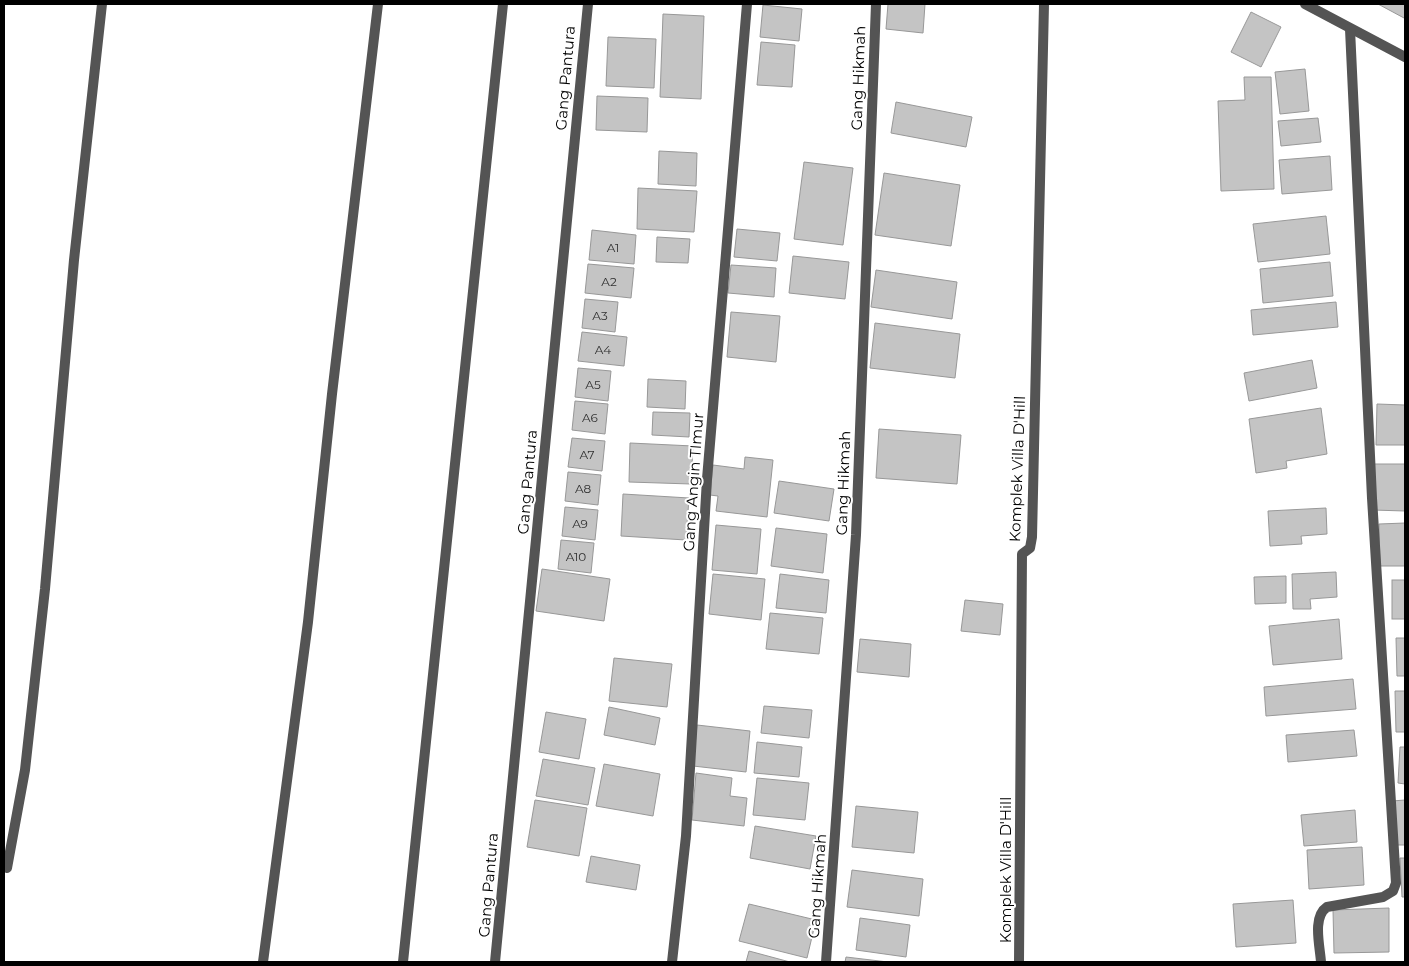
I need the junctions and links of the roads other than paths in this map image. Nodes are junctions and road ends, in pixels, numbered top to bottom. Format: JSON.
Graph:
{"nodes":[{"id":1,"x":102,"y":4,"type":"edge"},
{"id":2,"x":378,"y":4,"type":"edge"},
{"id":3,"x":503,"y":4,"type":"edge"},
{"id":4,"x":588,"y":4,"type":"edge"},
{"id":5,"x":747,"y":4,"type":"edge"},
{"id":6,"x":876,"y":4,"type":"edge"},
{"id":7,"x":1044,"y":4,"type":"edge"},
{"id":8,"x":1305,"y":4,"type":"edge"},
{"id":9,"x":1350,"y":30,"type":"junction"},
{"id":10,"x":1404,"y":53,"type":"edge"},
{"id":11,"x":7,"y":868,"type":"dead end"},
{"id":12,"x":263,"y":962,"type":"edge"},
{"id":13,"x":403,"y":962,"type":"edge"},
{"id":14,"x":496,"y":962,"type":"edge"},
{"id":15,"x":672,"y":962,"type":"edge"},
{"id":16,"x":826,"y":962,"type":"edge"},
{"id":17,"x":1019,"y":962,"type":"edge"},
{"id":18,"x":1321,"y":962,"type":"edge"}],
"edges":[{"from":1,"to":11,"type":"street"},
{"from":2,"to":12,"type":"street"},
{"from":3,"to":13,"type":"street"},
{"from":4,"to":14,"type":"street","name":"Gang Pantura"},
{"from":5,"to":15,"type":"street","name":"Gang Angin TImur"},
{"from":6,"to":16,"type":"street","name":"Gang Hikmah"},
{"from":7,"to":17,"type":"street","name":"Komplek Villa D'Hill"},
{"from":8,"to":9,"type":"street"},
{"from":9,"to":10,"type":"street"},
{"from":9,"to":18,"type":"street"}]}
